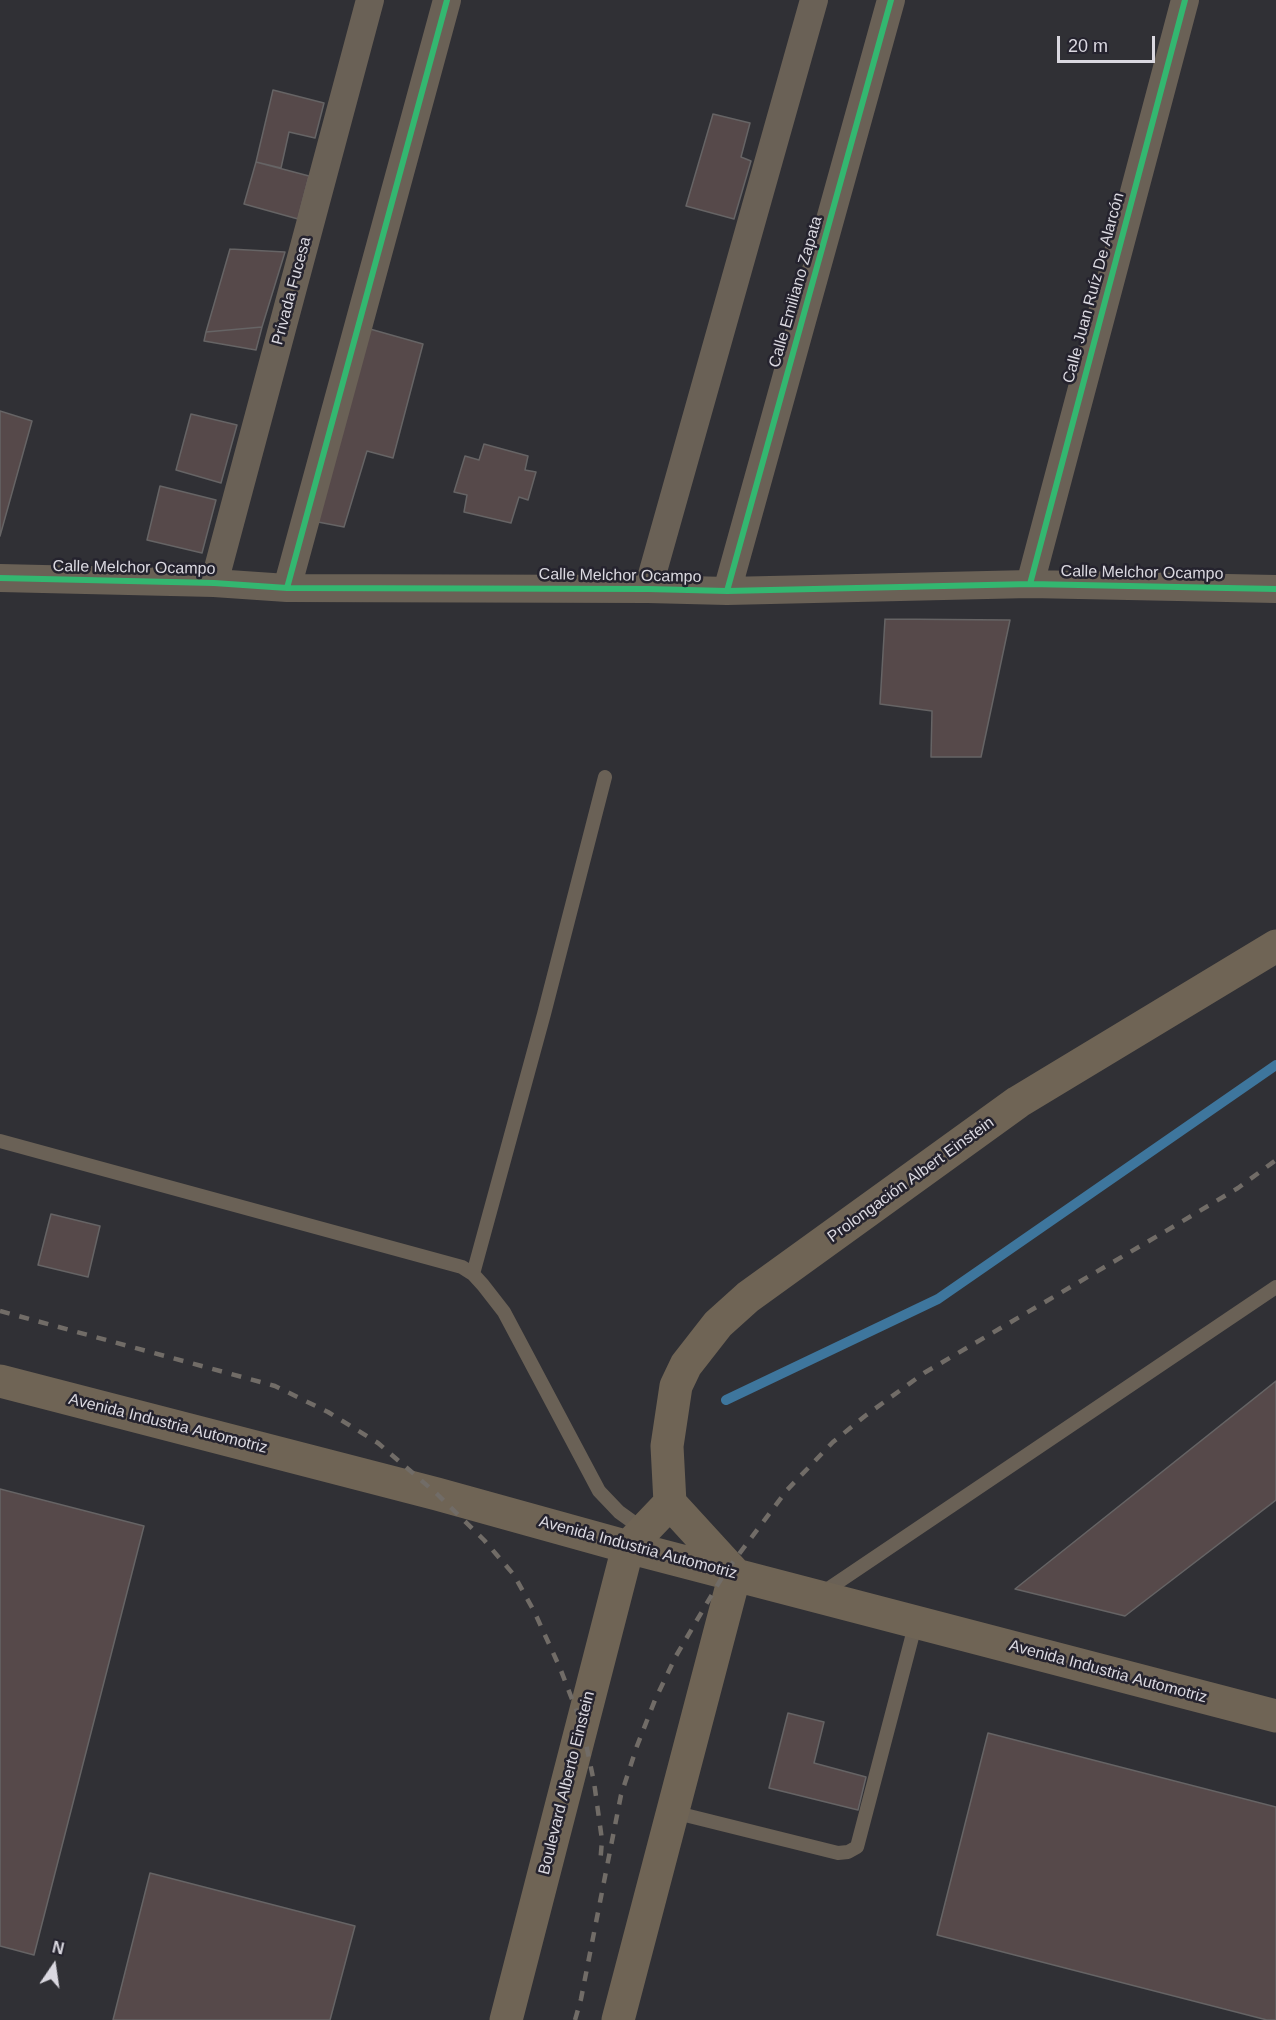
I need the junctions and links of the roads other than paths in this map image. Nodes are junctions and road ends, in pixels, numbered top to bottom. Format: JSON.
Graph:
{"nodes":[{"id":1,"x":370,"y":0,"type":"edge"},
{"id":2,"x":447,"y":0,"type":"edge"},
{"id":3,"x":814,"y":0,"type":"edge"},
{"id":4,"x":891,"y":0,"type":"edge"},
{"id":5,"x":1185,"y":0,"type":"edge"},
{"id":6,"x":0,"y":578,"type":"edge"},
{"id":7,"x":214,"y":583,"type":"junction"},
{"id":8,"x":1030,"y":584,"type":"junction"},
{"id":9,"x":287,"y":588,"type":"junction"},
{"id":10,"x":648,"y":589,"type":"junction"},
{"id":11,"x":1276,"y":589,"type":"edge"},
{"id":12,"x":727,"y":591,"type":"junction"},
{"id":13,"x":605,"y":777,"type":"dead end"},
{"id":14,"x":1276,"y":946,"type":"edge"},
{"id":15,"x":0,"y":1141,"type":"edge"},
{"id":16,"x":473,"y":1274,"type":"junction"},
{"id":17,"x":1276,"y":1287,"type":"edge"},
{"id":18,"x":0,"y":1381,"type":"edge"},
{"id":19,"x":670,"y":1503,"type":"junction"},
{"id":20,"x":636,"y":1538,"type":"junction"},
{"id":21,"x":735,"y":1574,"type":"junction"},
{"id":22,"x":818,"y":1596,"type":"junction"},
{"id":23,"x":916,"y":1622,"type":"junction"},
{"id":24,"x":1276,"y":1716,"type":"edge"},
{"id":25,"x":673,"y":1812,"type":"junction"},
{"id":26,"x":506,"y":2020,"type":"edge"},
{"id":27,"x":618,"y":2020,"type":"edge"}],
"edges":[{"from":1,"to":7,"type":"street","name":"Privada Fucesa"},
{"from":2,"to":9,"type":"street"},
{"from":3,"to":10,"type":"street"},
{"from":4,"to":12,"type":"street","name":"Calle Emiliano Zapata"},
{"from":5,"to":8,"type":"street","name":"Calle Juan Ruíz De Alarcón"},
{"from":6,"to":7,"type":"street","name":"Calle Melchor Ocampo"},
{"from":7,"to":9,"type":"street","name":"Calle Melchor Ocampo"},
{"from":8,"to":11,"type":"street","name":"Calle Melchor Ocampo"},
{"from":8,"to":12,"type":"street","name":"Calle Melchor Ocampo"},
{"from":9,"to":10,"type":"street","name":"Calle Melchor Ocampo"},
{"from":10,"to":12,"type":"street","name":"Calle Melchor Ocampo"},
{"from":13,"to":16,"type":"lane"},
{"from":14,"to":19,"type":"main road","name":"Prolongación Albert Einstein"},
{"from":15,"to":16,"type":"lane"},
{"from":16,"to":20,"type":"lane"},
{"from":17,"to":22,"type":"lane"},
{"from":18,"to":20,"type":"main road","name":"Avenida Industria Automotriz"},
{"from":19,"to":20,"type":"main road"},
{"from":19,"to":21,"type":"main road"},
{"from":20,"to":21,"type":"main road","name":"Avenida Industria Automotriz"},
{"from":20,"to":26,"type":"main road","name":"Boulevard Alberto Einstein"},
{"from":21,"to":22,"type":"main road","name":"Avenida Industria Automotriz"},
{"from":21,"to":25,"type":"main road"},
{"from":22,"to":23,"type":"main road","name":"Avenida Industria Automotriz"},
{"from":23,"to":24,"type":"main road","name":"Avenida Industria Automotriz"},
{"from":23,"to":25,"type":"lane"},
{"from":25,"to":27,"type":"main road"}]}
